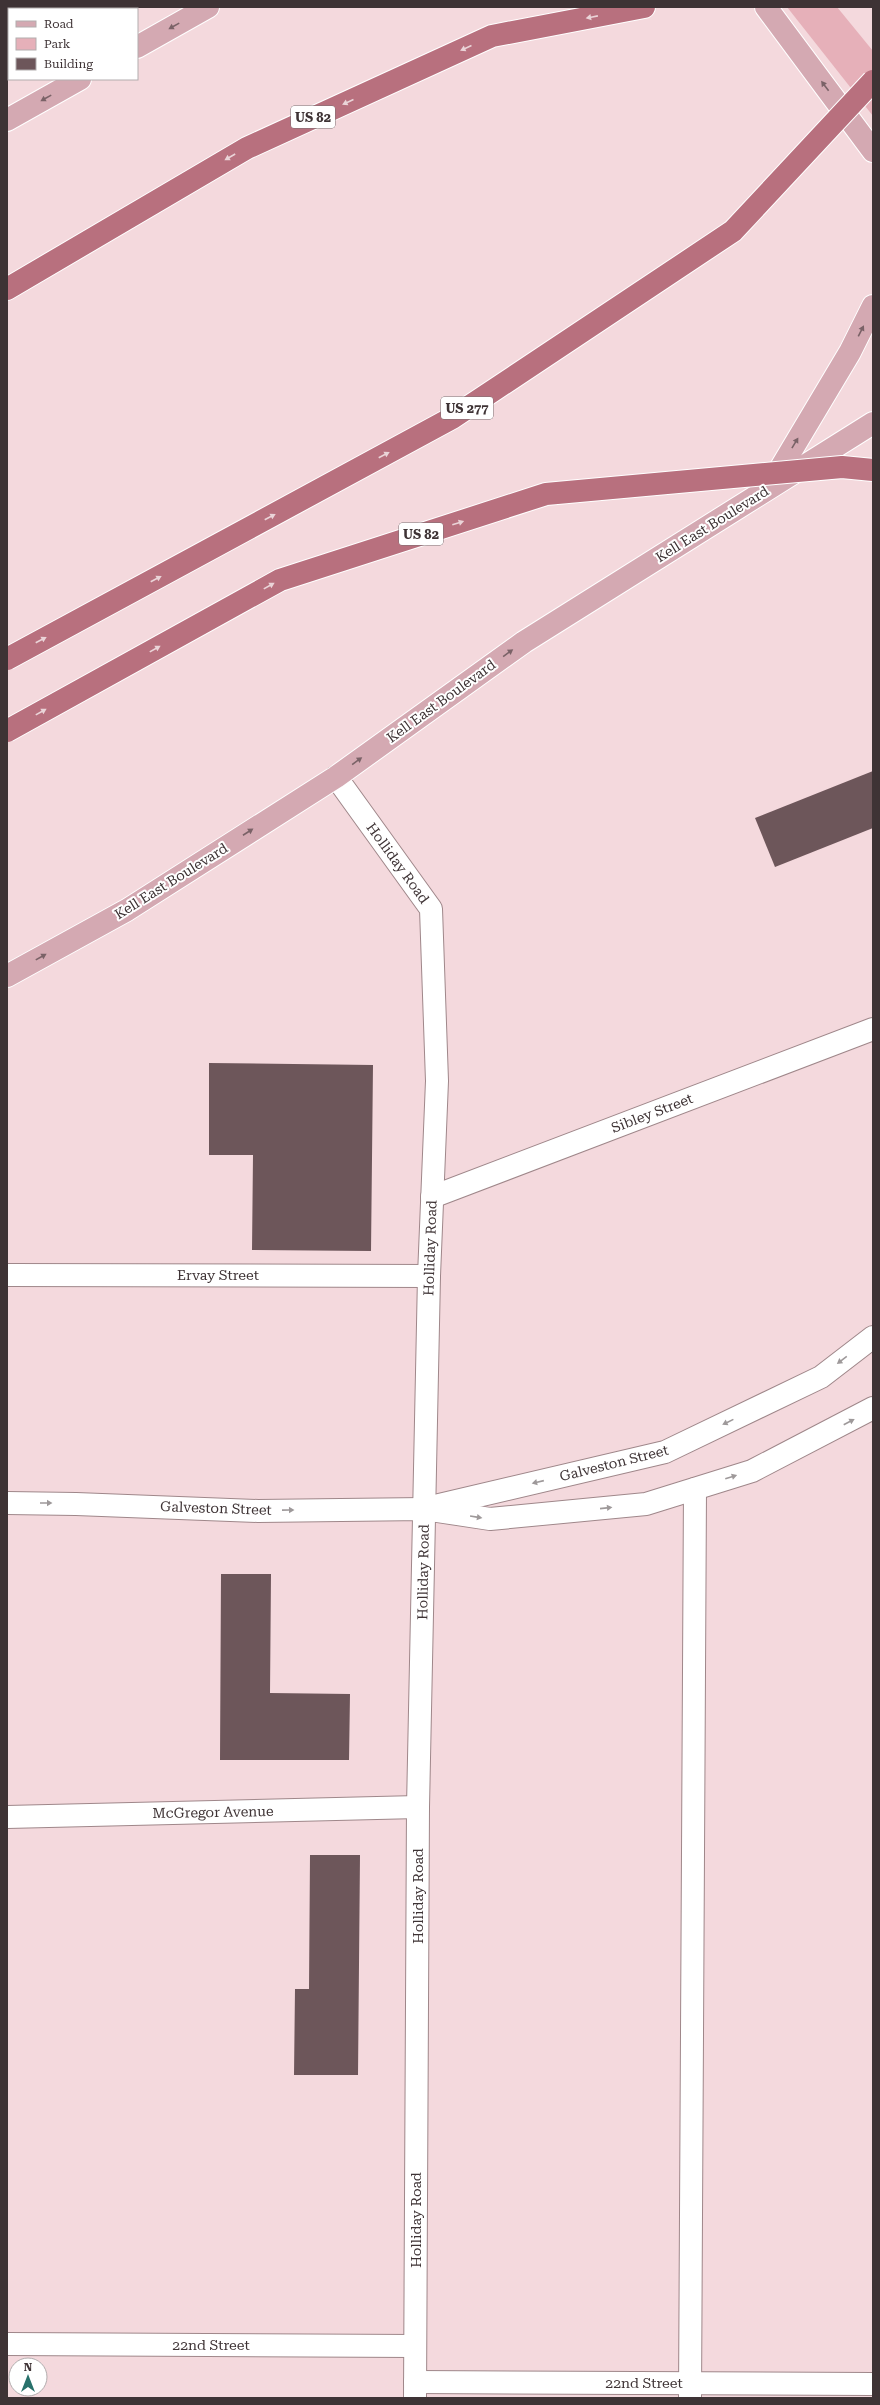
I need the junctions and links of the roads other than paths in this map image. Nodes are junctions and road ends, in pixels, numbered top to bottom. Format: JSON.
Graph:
{"nodes":[{"id":1,"x":208,"y":7,"type":"edge"},
{"id":2,"x":644,"y":7,"type":"edge"},
{"id":3,"x":766,"y":7,"type":"edge"},
{"id":4,"x":138,"y":46,"type":"edge"},
{"id":5,"x":78,"y":80,"type":"edge"},
{"id":6,"x":873,"y":81,"type":"edge"},
{"id":7,"x":7,"y":120,"type":"edge"},
{"id":8,"x":873,"y":151,"type":"edge"},
{"id":9,"x":7,"y":289,"type":"edge"},
{"id":10,"x":873,"y":306,"type":"edge"},
{"id":11,"x":870,"y":425,"type":"edge"},
{"id":12,"x":873,"y":470,"type":"edge"},
{"id":13,"x":768,"y":488,"type":"junction"},
{"id":14,"x":7,"y":659,"type":"edge"},
{"id":15,"x":7,"y":731,"type":"edge"},
{"id":16,"x":336,"y":777,"type":"junction"},
{"id":17,"x":7,"y":976,"type":"edge"},
{"id":18,"x":873,"y":1029,"type":"edge"},
{"id":19,"x":432,"y":1197,"type":"junction"},
{"id":20,"x":7,"y":1275,"type":"edge"},
{"id":21,"x":429,"y":1276,"type":"junction"},
{"id":22,"x":873,"y":1337,"type":"edge"},
{"id":23,"x":873,"y":1408,"type":"edge"},
{"id":24,"x":695,"y":1488,"type":"junction"},
{"id":25,"x":7,"y":1503,"type":"edge"},
{"id":26,"x":424,"y":1509,"type":"junction"},
{"id":27,"x":418,"y":1807,"type":"junction"},
{"id":28,"x":7,"y":1817,"type":"edge"},
{"id":29,"x":7,"y":2344,"type":"edge"},
{"id":30,"x":415,"y":2346,"type":"junction"},
{"id":31,"x":873,"y":2384,"type":"edge"},
{"id":32,"x":415,"y":2390,"type":"edge"},
{"id":33,"x":690,"y":2390,"type":"edge"}],
"edges":[{"from":1,"to":4,"type":"main road","one_way":true},
{"from":2,"to":9,"type":"highway","number":"US 82","one_way":true},
{"from":8,"to":3,"type":"main road","one_way":true},
{"from":5,"to":7,"type":"main road","one_way":true},
{"from":14,"to":6,"type":"highway","number":"US 277","one_way":true,"bridge":true},
{"from":13,"to":10,"type":"main road","one_way":true},
{"from":11,"to":13,"type":"main road","name":"Kell East Boulevard"},
{"from":15,"to":12,"type":"highway","number":"US 82","one_way":true,"bridge":true},
{"from":16,"to":13,"type":"main road","name":"Kell East Boulevard","one_way":true},
{"from":17,"to":16,"type":"main road","name":"Kell East Boulevard","one_way":true},
{"from":16,"to":19,"type":"street","name":"Holliday Road"},
{"from":18,"to":19,"type":"street","name":"Sibley Street"},
{"from":19,"to":21,"type":"street","name":"Holliday Road"},
{"from":20,"to":21,"type":"street","name":"Ervay Street"},
{"from":21,"to":26,"type":"street","name":"Holliday Road"},
{"from":22,"to":26,"type":"street","name":"Galveston Street","one_way":true},
{"from":24,"to":23,"type":"street","name":"Galveston Street","one_way":true},
{"from":26,"to":24,"type":"street","name":"Galveston Street","one_way":true},
{"from":24,"to":33,"type":"street"},
{"from":25,"to":26,"type":"street","name":"Galveston Street","one_way":true},
{"from":26,"to":27,"type":"street","name":"Holliday Road"},
{"from":27,"to":28,"type":"street","name":"McGregor Avenue"},
{"from":27,"to":30,"type":"street","name":"Holliday Road"},
{"from":29,"to":30,"type":"street","name":"22nd Street"},
{"from":30,"to":32,"type":"street","name":"Holliday Road"},
{"from":31,"to":33,"type":"street","name":"22nd Street"},
{"from":32,"to":33,"type":"street","name":"22nd Street"}]}
